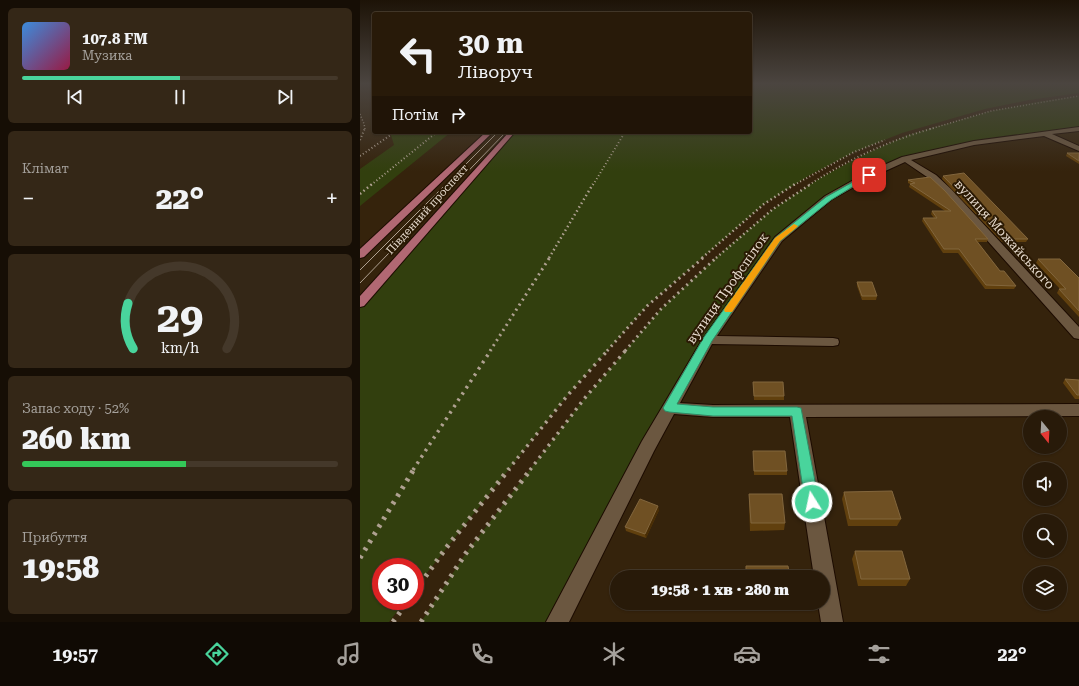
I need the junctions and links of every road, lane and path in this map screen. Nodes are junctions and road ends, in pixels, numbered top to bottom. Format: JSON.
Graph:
{"nodes":[{"id":1,"x":1079,"y":129,"type":"edge"},
{"id":2,"x":488,"y":134,"type":"edge"},
{"id":3,"x":510,"y":134,"type":"edge"},
{"id":4,"x":1045,"y":134,"type":"junction"},
{"id":5,"x":1079,"y":150,"type":"edge"},
{"id":6,"x":905,"y":159,"type":"junction"},
{"id":7,"x":360,"y":255,"type":"edge"},
{"id":8,"x":360,"y":303,"type":"edge"},
{"id":9,"x":1079,"y":335,"type":"edge"},
{"id":10,"x":708,"y":340,"type":"junction"},
{"id":11,"x":833,"y":342,"type":"dead end"},
{"id":12,"x":669,"y":408,"type":"junction"},
{"id":13,"x":1079,"y":410,"type":"edge"},
{"id":14,"x":797,"y":411,"type":"junction"},
{"id":15,"x":557,"y":622,"type":"edge"},
{"id":16,"x":832,"y":622,"type":"edge"}],
"edges":[{"from":1,"to":4,"type":"street","name":"вулиця Профспілок"},
{"from":2,"to":7,"type":"main road","name":"Південний проспект"},
{"from":3,"to":8,"type":"main road","name":"Південний проспект"},
{"from":4,"to":5,"type":"street"},
{"from":4,"to":6,"type":"street","name":"вулиця Профспілок"},
{"from":6,"to":9,"type":"street","name":"вулиця Можайського"},
{"from":6,"to":10,"type":"street","name":"вулиця Профспілок"},
{"from":10,"to":11,"type":"street"},
{"from":10,"to":12,"type":"street","name":"вулиця Профспілок"},
{"from":12,"to":14,"type":"street"},
{"from":12,"to":15,"type":"street","name":"вулиця Профспілок"},
{"from":13,"to":14,"type":"street"},
{"from":14,"to":16,"type":"street"}]}
